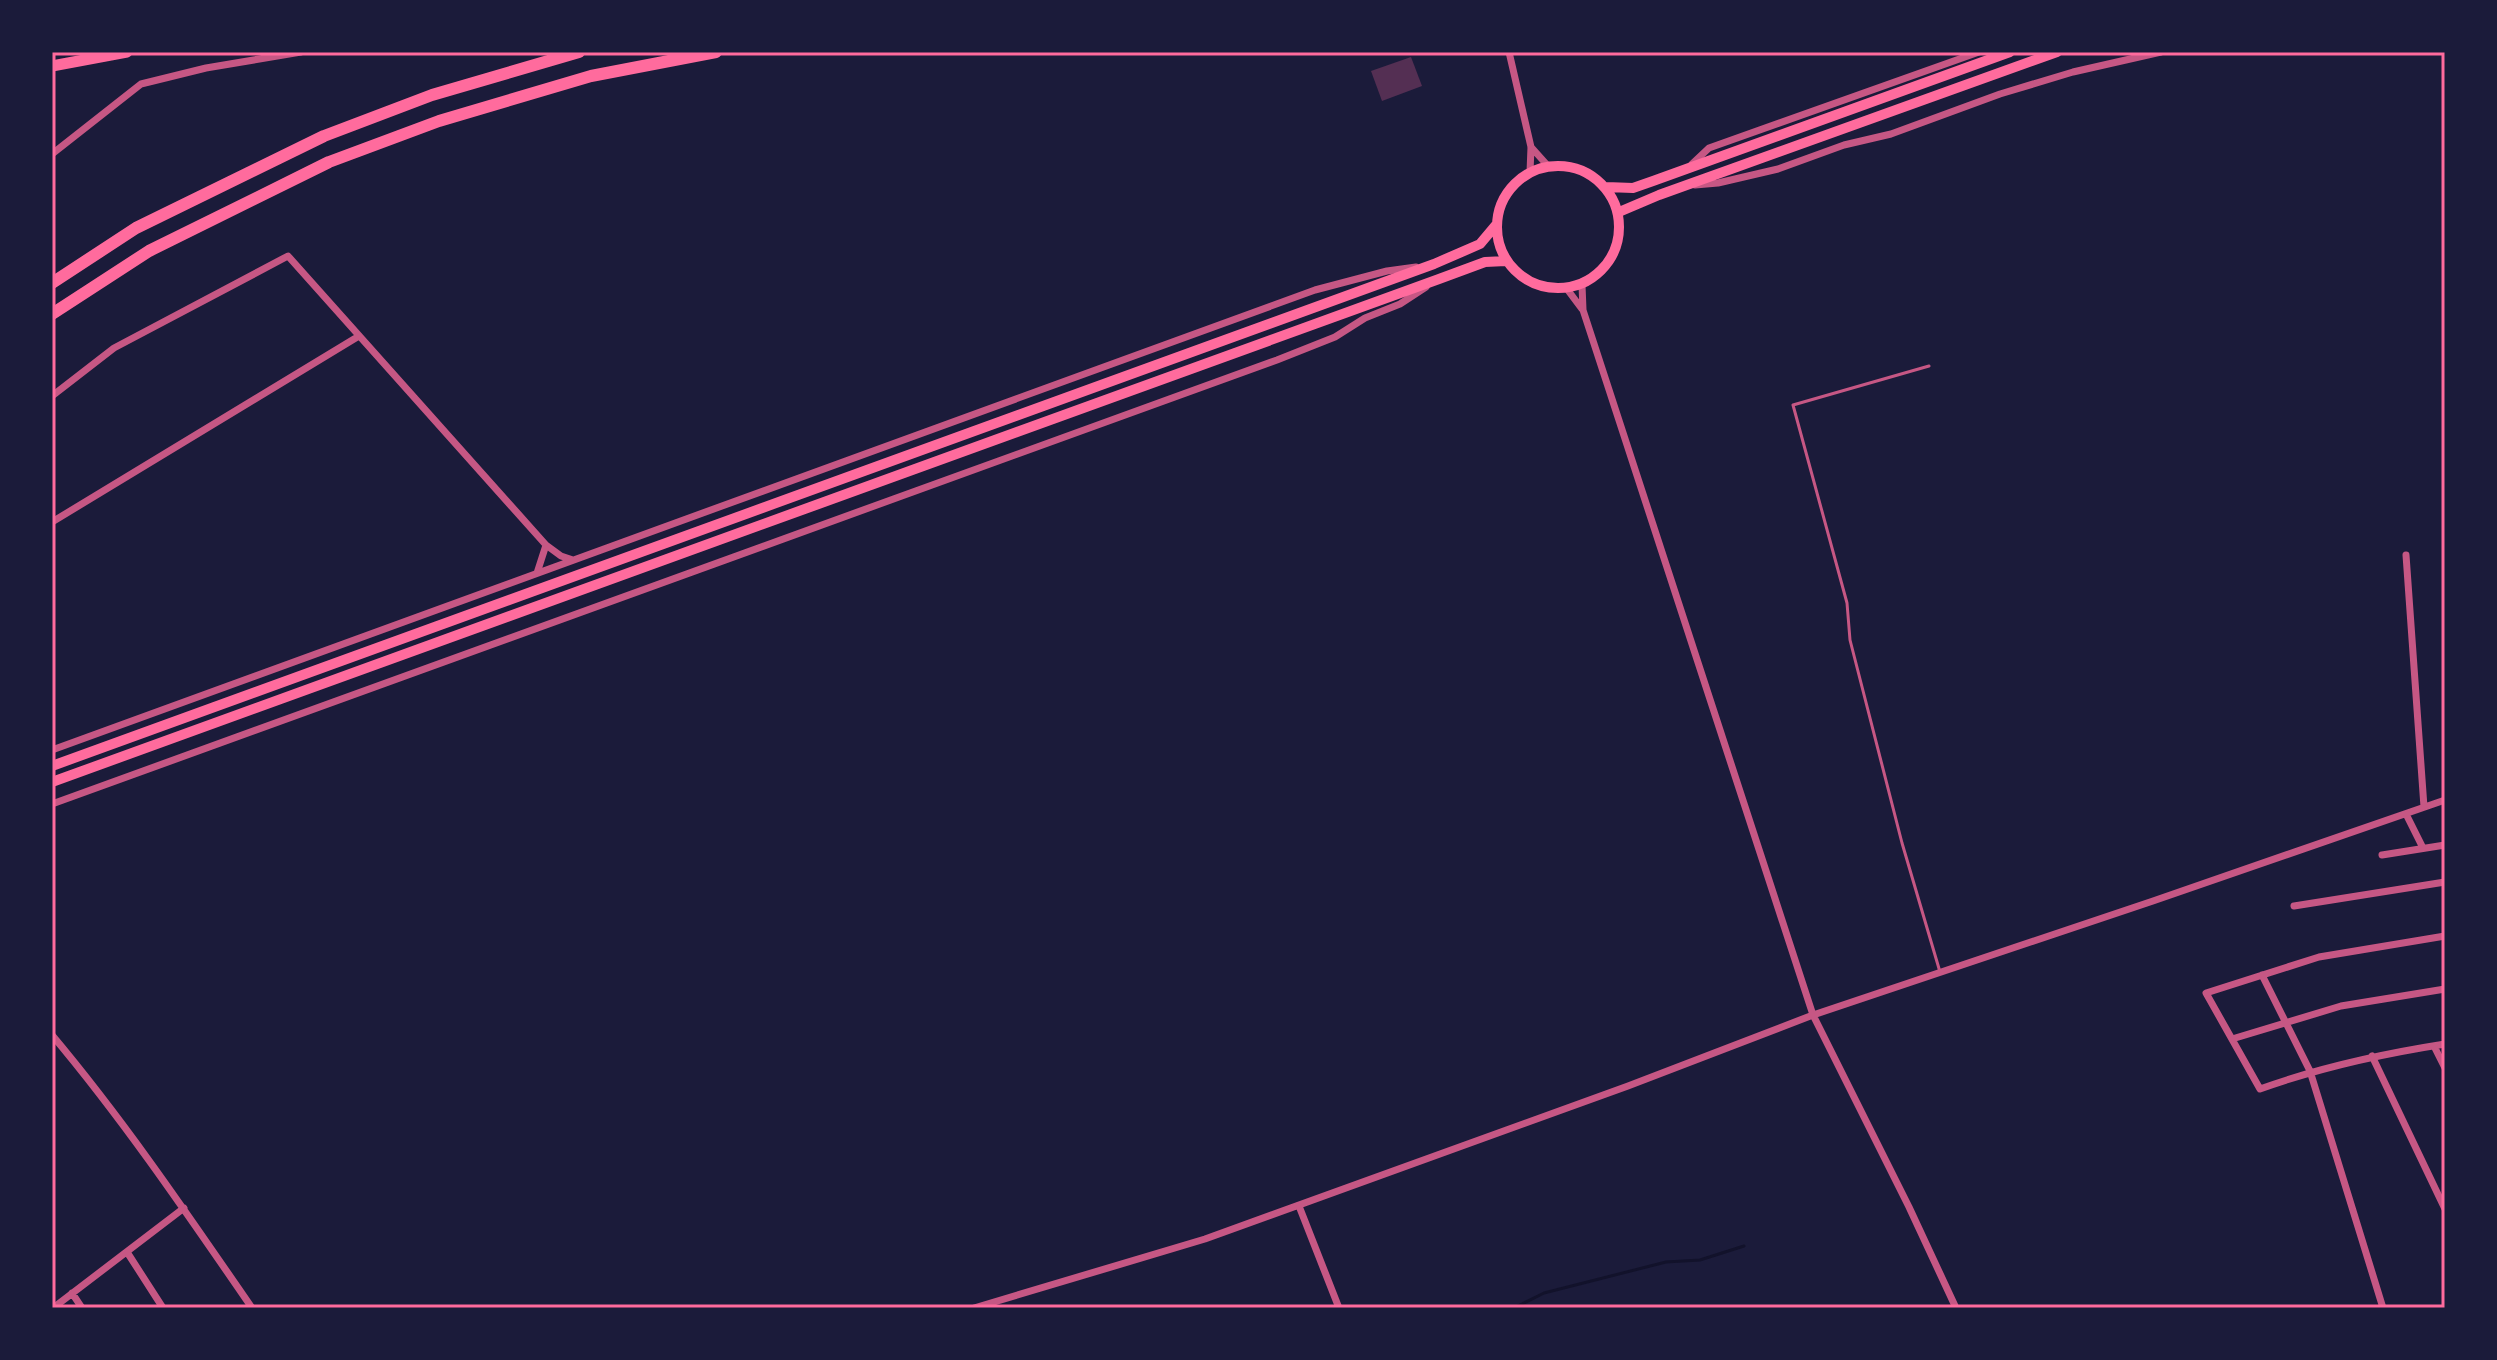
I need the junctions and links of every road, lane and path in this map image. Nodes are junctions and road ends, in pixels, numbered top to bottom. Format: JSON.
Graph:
{"nodes":[{"id":1,"x":127,"y":52,"type":"edge"},
{"id":2,"x":301,"y":52,"type":"edge"},
{"id":3,"x":579,"y":52,"type":"edge"},
{"id":4,"x":716,"y":52,"type":"edge"},
{"id":5,"x":1509,"y":52,"type":"edge"},
{"id":6,"x":1979,"y":52,"type":"edge"},
{"id":7,"x":2010,"y":52,"type":"edge"},
{"id":8,"x":2057,"y":52,"type":"edge"},
{"id":9,"x":2161,"y":52,"type":"edge"},
{"id":10,"x":52,"y":66,"type":"edge"},
{"id":11,"x":1531,"y":147,"type":"junction"},
{"id":12,"x":52,"y":154,"type":"edge"},
{"id":13,"x":1548,"y":166,"type":"junction"},
{"id":14,"x":1685,"y":170,"type":"junction"},
{"id":15,"x":1530,"y":172,"type":"junction"},
{"id":16,"x":1689,"y":185,"type":"junction"},
{"id":17,"x":1606,"y":187,"type":"junction"},
{"id":18,"x":1619,"y":212,"type":"junction"},
{"id":19,"x":1496,"y":225,"type":"junction"},
{"id":20,"x":1506,"y":261,"type":"junction"},
{"id":21,"x":1434,"y":264,"type":"junction"},
{"id":22,"x":1439,"y":279,"type":"junction"},
{"id":23,"x":52,"y":283,"type":"edge"},
{"id":24,"x":1582,"y":285,"type":"junction"},
{"id":25,"x":1567,"y":289,"type":"junction"},
{"id":26,"x":1583,"y":310,"type":"junction"},
{"id":27,"x":52,"y":314,"type":"edge"},
{"id":28,"x":359,"y":336,"type":"junction"},
{"id":29,"x":1929,"y":366,"type":"dead end"},
{"id":30,"x":52,"y":396,"type":"edge"},
{"id":31,"x":52,"y":522,"type":"edge"},
{"id":32,"x":546,"y":545,"type":"junction"},
{"id":33,"x":2406,"y":555,"type":"dead end"},
{"id":34,"x":573,"y":560,"type":"junction"},
{"id":35,"x":537,"y":573,"type":"junction"},
{"id":36,"x":52,"y":750,"type":"edge"},
{"id":37,"x":52,"y":766,"type":"edge"},
{"id":38,"x":52,"y":782,"type":"edge"},
{"id":39,"x":2445,"y":800,"type":"edge"},
{"id":40,"x":52,"y":804,"type":"edge"},
{"id":41,"x":2424,"y":807,"type":"junction"},
{"id":42,"x":2406,"y":814,"type":"junction"},
{"id":43,"x":2445,"y":845,"type":"edge"},
{"id":44,"x":2423,"y":848,"type":"junction"},
{"id":45,"x":2382,"y":855,"type":"dead end"},
{"id":46,"x":2445,"y":882,"type":"edge"},
{"id":47,"x":2294,"y":906,"type":"dead end"},
{"id":48,"x":2445,"y":936,"type":"edge"},
{"id":49,"x":1940,"y":973,"type":"junction"},
{"id":50,"x":2262,"y":975,"type":"junction"},
{"id":51,"x":2445,"y":989,"type":"edge"},
{"id":52,"x":1813,"y":1015,"type":"junction"},
{"id":53,"x":2286,"y":1023,"type":"junction"},
{"id":54,"x":52,"y":1035,"type":"edge"},
{"id":55,"x":2232,"y":1039,"type":"junction"},
{"id":56,"x":2445,"y":1044,"type":"edge"},
{"id":57,"x":2434,"y":1046,"type":"junction"},
{"id":58,"x":2372,"y":1056,"type":"junction"},
{"id":59,"x":2445,"y":1068,"type":"edge"},
{"id":60,"x":2310,"y":1071,"type":"junction"},
{"id":61,"x":1299,"y":1206,"type":"junction"},
{"id":62,"x":184,"y":1208,"type":"junction"},
{"id":63,"x":2445,"y":1209,"type":"edge"},
{"id":64,"x":127,"y":1252,"type":"junction"},
{"id":65,"x":72,"y":1293,"type":"junction"},
{"id":66,"x":53,"y":1308,"type":"edge"},
{"id":67,"x":82,"y":1308,"type":"edge"},
{"id":68,"x":163,"y":1308,"type":"edge"},
{"id":69,"x":252,"y":1308,"type":"edge"},
{"id":70,"x":974,"y":1308,"type":"edge"},
{"id":71,"x":1339,"y":1308,"type":"edge"},
{"id":72,"x":1956,"y":1308,"type":"edge"},
{"id":73,"x":2383,"y":1308,"type":"edge"}],
"edges":[{"from":1,"to":10,"type":"highway"},
{"from":2,"to":12,"type":"street"},
{"from":3,"to":23,"type":"highway"},
{"from":4,"to":27,"type":"highway"},
{"from":5,"to":11,"type":"street"},
{"from":6,"to":14,"type":"street"},
{"from":7,"to":14,"type":"main road"},
{"from":8,"to":16,"type":"main road"},
{"from":9,"to":16,"type":"street"},
{"from":11,"to":13,"type":"street"},
{"from":11,"to":15,"type":"street"},
{"from":13,"to":15,"type":"main road"},
{"from":13,"to":17,"type":"main road"},
{"from":14,"to":17,"type":"main road"},
{"from":15,"to":19,"type":"main road"},
{"from":16,"to":18,"type":"main road"},
{"from":17,"to":18,"type":"main road"},
{"from":18,"to":24,"type":"main road"},
{"from":19,"to":20,"type":"main road"},
{"from":19,"to":21,"type":"main road"},
{"from":20,"to":22,"type":"main road"},
{"from":20,"to":25,"type":"main road"},
{"from":21,"to":34,"type":"street"},
{"from":21,"to":37,"type":"main road"},
{"from":22,"to":38,"type":"main road"},
{"from":22,"to":40,"type":"street"},
{"from":24,"to":25,"type":"main road"},
{"from":24,"to":26,"type":"street"},
{"from":25,"to":26,"type":"street"},
{"from":26,"to":52,"type":"street"},
{"from":28,"to":30,"type":"street"},
{"from":28,"to":31,"type":"street"},
{"from":28,"to":32,"type":"street"},
{"from":29,"to":49,"type":"lane"},
{"from":32,"to":34,"type":"street"},
{"from":32,"to":35,"type":"street"},
{"from":33,"to":41,"type":"street"},
{"from":34,"to":35,"type":"street"},
{"from":35,"to":36,"type":"street"},
{"from":39,"to":41,"type":"street"},
{"from":41,"to":42,"type":"street"},
{"from":42,"to":44,"type":"street"},
{"from":42,"to":49,"type":"street"},
{"from":43,"to":44,"type":"street"},
{"from":44,"to":45,"type":"street"},
{"from":46,"to":47,"type":"street"},
{"from":48,"to":50,"type":"street"},
{"from":49,"to":52,"type":"street"},
{"from":50,"to":53,"type":"street"},
{"from":50,"to":55,"type":"street"},
{"from":51,"to":53,"type":"street"},
{"from":52,"to":61,"type":"street"},
{"from":52,"to":72,"type":"street"},
{"from":53,"to":55,"type":"street"},
{"from":53,"to":60,"type":"street"},
{"from":54,"to":62,"type":"street"},
{"from":55,"to":60,"type":"street"},
{"from":56,"to":57,"type":"street"},
{"from":57,"to":58,"type":"street"},
{"from":57,"to":59,"type":"street"},
{"from":58,"to":60,"type":"street"},
{"from":58,"to":63,"type":"street"},
{"from":60,"to":73,"type":"street"},
{"from":61,"to":70,"type":"street"},
{"from":61,"to":71,"type":"street"},
{"from":62,"to":64,"type":"street"},
{"from":62,"to":69,"type":"street"},
{"from":64,"to":65,"type":"street"},
{"from":64,"to":68,"type":"street"},
{"from":65,"to":66,"type":"street"},
{"from":65,"to":67,"type":"street"}]}
